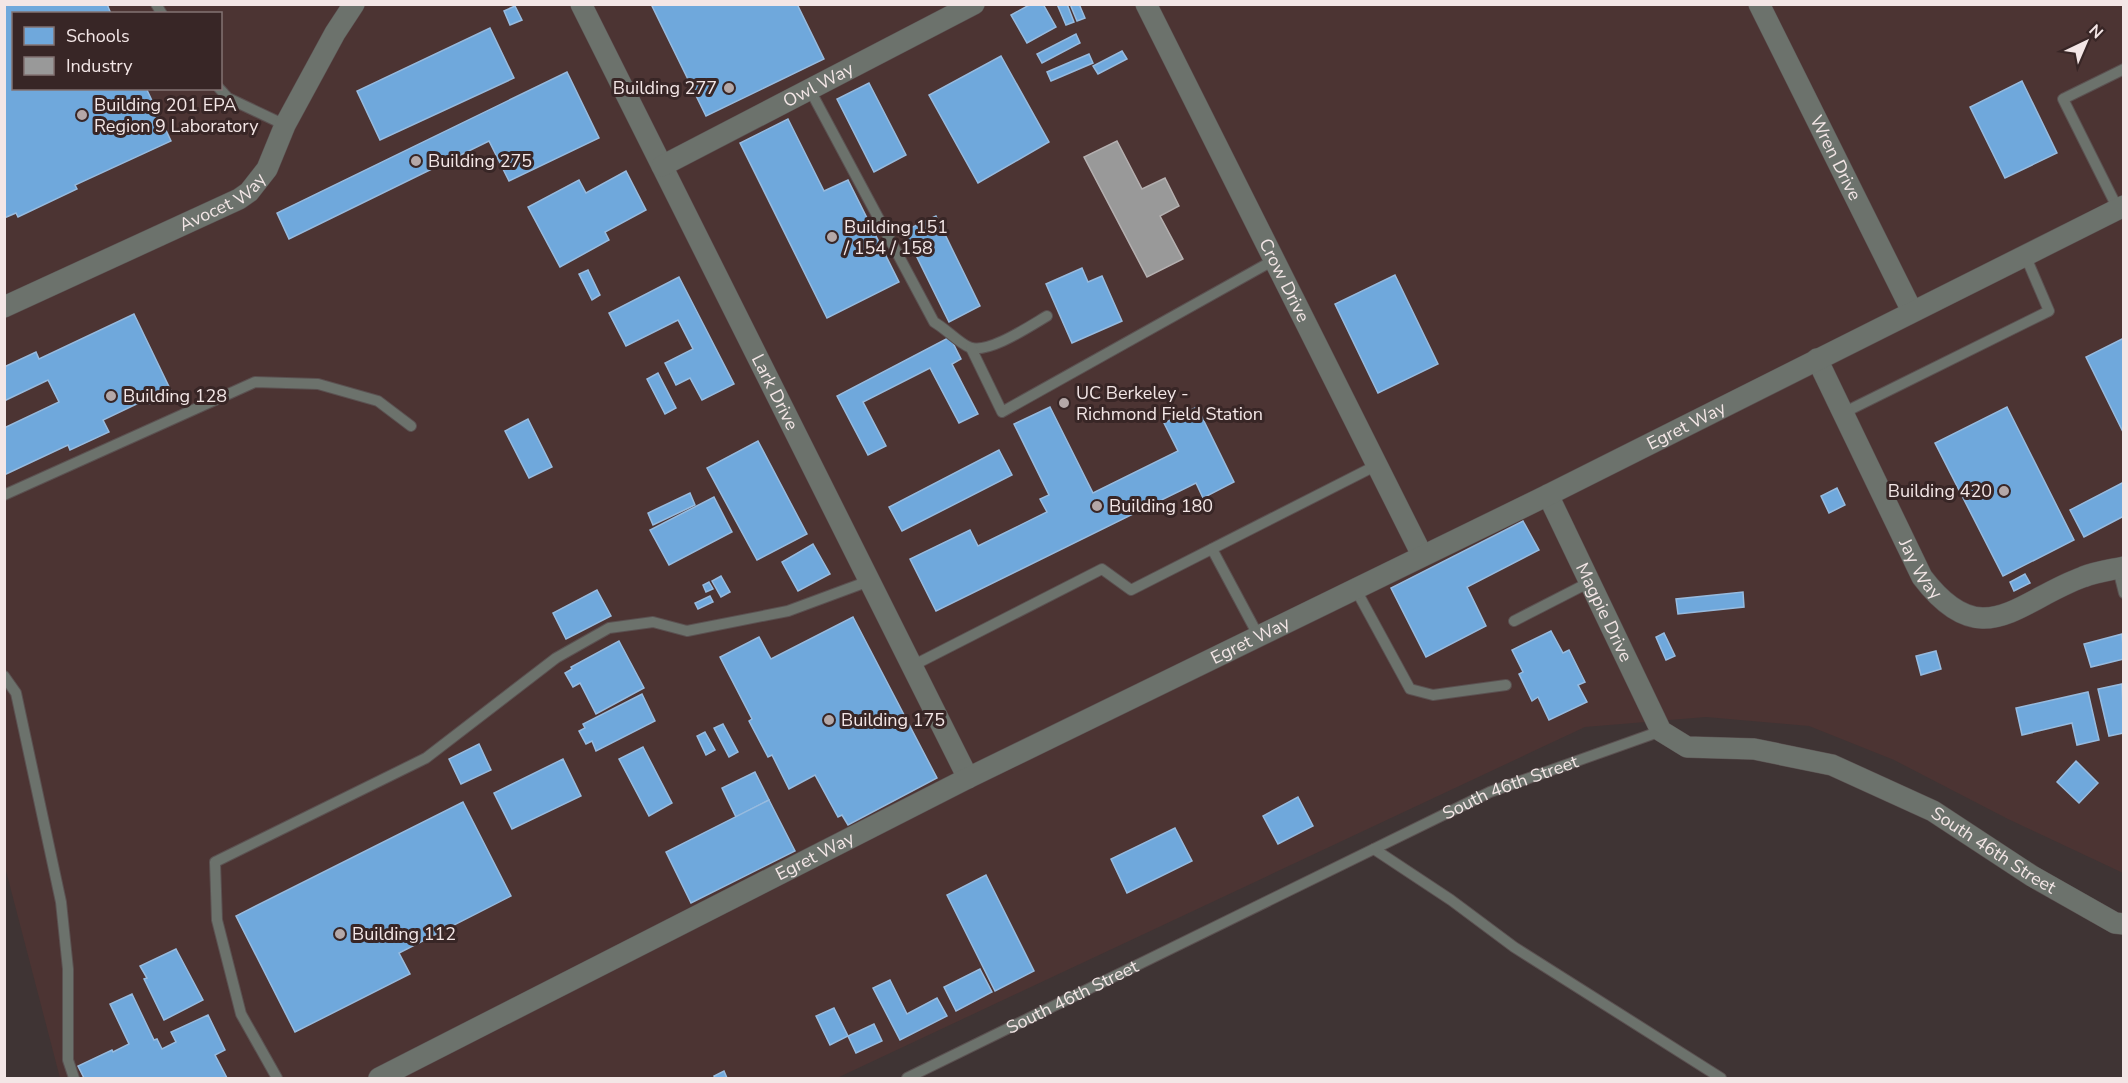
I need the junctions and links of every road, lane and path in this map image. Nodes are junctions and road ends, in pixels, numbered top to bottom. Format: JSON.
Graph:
{"nodes":[{"id":1,"x":354,"y":4,"type":"edge"},
{"id":2,"x":581,"y":4,"type":"edge"},
{"id":3,"x":974,"y":4,"type":"edge"},
{"id":4,"x":1146,"y":4,"type":"edge"},
{"id":5,"x":1759,"y":4,"type":"edge"},
{"id":6,"x":2124,"y":69,"type":"edge"},
{"id":7,"x":221,"y":90,"type":"edge"},
{"id":8,"x":810,"y":90,"type":"junction"},
{"id":9,"x":285,"y":125,"type":"junction"},
{"id":10,"x":662,"y":166,"type":"junction"},
{"id":11,"x":2121,"y":207,"type":"edge"},
{"id":12,"x":2025,"y":255,"type":"junction"},
{"id":13,"x":1274,"y":260,"type":"junction"},
{"id":14,"x":4,"y":307,"type":"edge"},
{"id":15,"x":1912,"y":311,"type":"junction"},
{"id":16,"x":1047,"y":316,"type":"dead end"},
{"id":17,"x":971,"y":348,"type":"junction"},
{"id":18,"x":1817,"y":359,"type":"junction"},
{"id":19,"x":1843,"y":413,"type":"junction"},
{"id":20,"x":411,"y":426,"type":"dead end"},
{"id":21,"x":1377,"y":465,"type":"junction"},
{"id":22,"x":4,"y":495,"type":"edge"},
{"id":23,"x":1548,"y":495,"type":"junction"},
{"id":24,"x":1212,"y":549,"type":"junction"},
{"id":25,"x":1422,"y":555,"type":"junction"},
{"id":26,"x":2121,"y":568,"type":"edge"},
{"id":27,"x":869,"y":580,"type":"junction"},
{"id":28,"x":1590,"y":582,"type":"junction"},
{"id":29,"x":1355,"y":588,"type":"junction"},
{"id":30,"x":2124,"y":593,"type":"edge"},
{"id":31,"x":1514,"y":621,"type":"dead end"},
{"id":32,"x":1258,"y":635,"type":"junction"},
{"id":33,"x":912,"y":666,"type":"junction"},
{"id":34,"x":4,"y":676,"type":"edge"},
{"id":35,"x":1506,"y":685,"type":"dead end"},
{"id":36,"x":1661,"y":730,"type":"junction"},
{"id":37,"x":968,"y":778,"type":"junction"},
{"id":38,"x":1374,"y":849,"type":"junction"},
{"id":39,"x":2124,"y":924,"type":"edge"},
{"id":40,"x":74,"y":1078,"type":"edge"},
{"id":41,"x":277,"y":1078,"type":"edge"},
{"id":42,"x":379,"y":1078,"type":"edge"},
{"id":43,"x":907,"y":1078,"type":"edge"},
{"id":44,"x":1721,"y":1078,"type":"edge"}],
"edges":[{"from":1,"to":9,"type":"street","name":"Avocet Way"},
{"from":2,"to":10,"type":"street","name":"Lark Drive"},
{"from":3,"to":8,"type":"street","name":"Owl Way"},
{"from":4,"to":13,"type":"street","name":"Crow Drive"},
{"from":5,"to":15,"type":"street","name":"Wren Drive"},
{"from":6,"to":11,"type":"lane"},
{"from":7,"to":9,"type":"lane"},
{"from":8,"to":10,"type":"street","name":"Owl Way"},
{"from":8,"to":17,"type":"lane"},
{"from":9,"to":14,"type":"street","name":"Avocet Way"},
{"from":10,"to":27,"type":"street","name":"Lark Drive"},
{"from":11,"to":12,"type":"street","name":"Egret Way"},
{"from":12,"to":15,"type":"street","name":"Egret Way"},
{"from":12,"to":19,"type":"lane"},
{"from":13,"to":17,"type":"lane"},
{"from":13,"to":21,"type":"street","name":"Crow Drive"},
{"from":15,"to":18,"type":"street","name":"Egret Way"},
{"from":16,"to":17,"type":"lane"},
{"from":18,"to":19,"type":"street","name":"Jay Way"},
{"from":18,"to":23,"type":"street","name":"Egret Way"},
{"from":19,"to":26,"type":"street","name":"Jay Way"},
{"from":20,"to":22,"type":"lane"},
{"from":21,"to":24,"type":"lane"},
{"from":21,"to":25,"type":"street","name":"Crow Drive"},
{"from":23,"to":25,"type":"street","name":"Egret Way"},
{"from":23,"to":28,"type":"street","name":"Magpie Drive"},
{"from":24,"to":32,"type":"lane"},
{"from":24,"to":33,"type":"lane"},
{"from":25,"to":29,"type":"street","name":"Egret Way"},
{"from":26,"to":30,"type":"lane"},
{"from":27,"to":33,"type":"street","name":"Lark Drive"},
{"from":27,"to":41,"type":"lane"},
{"from":28,"to":31,"type":"lane"},
{"from":28,"to":36,"type":"street","name":"Magpie Drive"},
{"from":29,"to":32,"type":"street","name":"Egret Way"},
{"from":29,"to":35,"type":"lane"},
{"from":32,"to":37,"type":"street","name":"Egret Way"},
{"from":33,"to":37,"type":"street","name":"Lark Drive"},
{"from":34,"to":40,"type":"lane"},
{"from":36,"to":38,"type":"lane","name":"South 46th Street"},
{"from":36,"to":39,"type":"street","name":"South 46th Street"},
{"from":37,"to":42,"type":"street","name":"Egret Way"},
{"from":38,"to":43,"type":"lane","name":"South 46th Street"},
{"from":38,"to":44,"type":"lane"}]}
